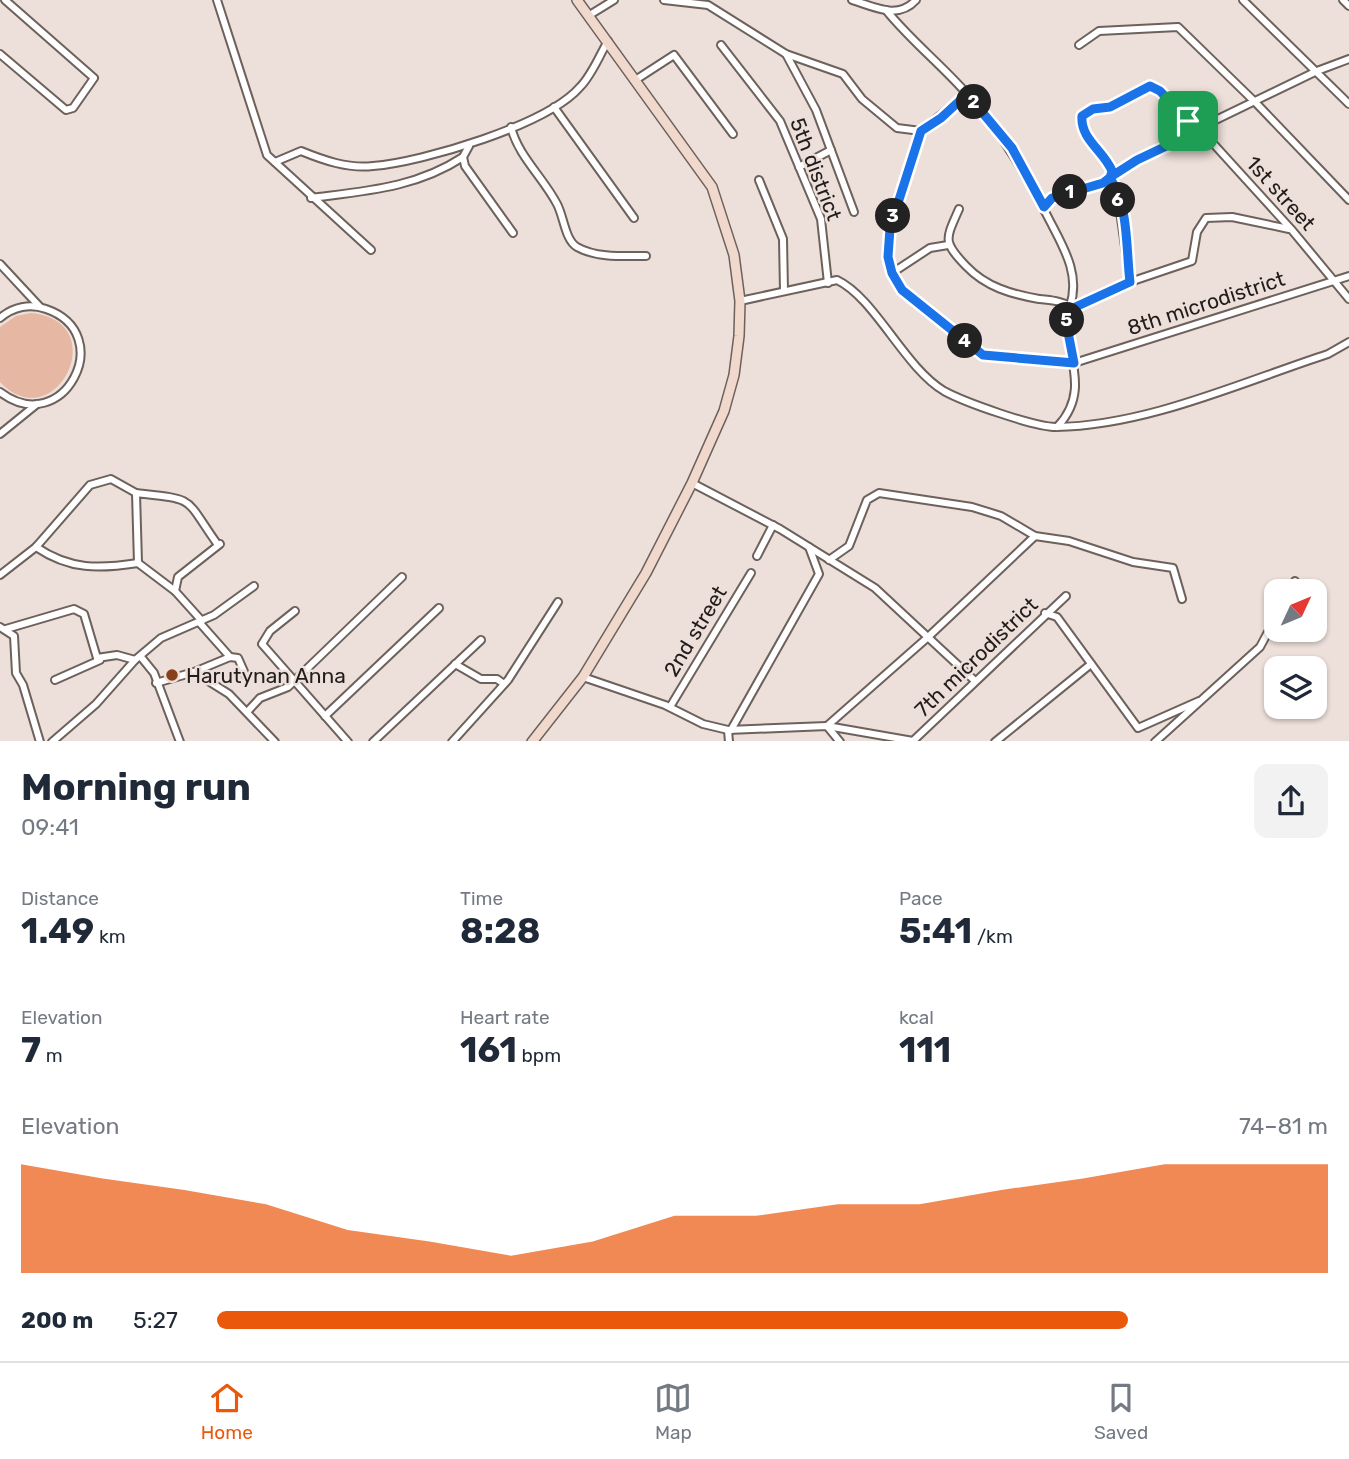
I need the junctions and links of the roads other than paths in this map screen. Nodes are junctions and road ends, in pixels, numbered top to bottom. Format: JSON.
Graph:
{"nodes":[{"id":1,"x":5,"y":0,"type":"edge"},
{"id":2,"x":217,"y":0,"type":"edge"},
{"id":3,"x":577,"y":0,"type":"edge"},
{"id":4,"x":614,"y":0,"type":"edge"},
{"id":5,"x":664,"y":0,"type":"edge"},
{"id":6,"x":852,"y":0,"type":"edge"},
{"id":7,"x":916,"y":0,"type":"edge"},
{"id":8,"x":1243,"y":0,"type":"edge"},
{"id":9,"x":1343,"y":0,"type":"edge"},
{"id":10,"x":1349,"y":6,"type":"edge"},
{"id":11,"x":886,"y":10,"type":"junction"},
{"id":12,"x":589,"y":16,"type":"junction"},
{"id":13,"x":608,"y":41,"type":"junction"},
{"id":14,"x":720,"y":45,"type":"dead end"},
{"id":15,"x":1079,"y":45,"type":"dead end"},
{"id":16,"x":0,"y":54,"type":"edge"},
{"id":17,"x":786,"y":54,"type":"junction"},
{"id":18,"x":1349,"y":60,"type":"edge"},
{"id":19,"x":1317,"y":71,"type":"junction"},
{"id":20,"x":637,"y":79,"type":"junction"},
{"id":21,"x":967,"y":94,"type":"junction"},
{"id":22,"x":1256,"y":103,"type":"junction"},
{"id":23,"x":1349,"y":104,"type":"edge"},
{"id":24,"x":554,"y":107,"type":"junction"},
{"id":25,"x":511,"y":127,"type":"junction"},
{"id":26,"x":1200,"y":130,"type":"junction"},
{"id":27,"x":921,"y":131,"type":"junction"},
{"id":28,"x":733,"y":134,"type":"dead end"},
{"id":29,"x":469,"y":146,"type":"junction"},
{"id":30,"x":831,"y":150,"type":"junction"},
{"id":31,"x":463,"y":158,"type":"junction"},
{"id":32,"x":275,"y":162,"type":"junction"},
{"id":33,"x":799,"y":167,"type":"junction"},
{"id":34,"x":1111,"y":177,"type":"junction"},
{"id":35,"x":759,"y":180,"type":"dead end"},
{"id":36,"x":311,"y":198,"type":"junction"},
{"id":37,"x":1349,"y":200,"type":"edge"},
{"id":38,"x":1044,"y":207,"type":"junction"},
{"id":39,"x":959,"y":209,"type":"dead end"},
{"id":40,"x":854,"y":212,"type":"dead end"},
{"id":41,"x":634,"y":218,"type":"dead end"},
{"id":42,"x":1291,"y":229,"type":"junction"},
{"id":43,"x":513,"y":233,"type":"dead end"},
{"id":44,"x":948,"y":244,"type":"junction"},
{"id":45,"x":371,"y":250,"type":"dead end"},
{"id":46,"x":646,"y":256,"type":"dead end"},
{"id":47,"x":0,"y":264,"type":"edge"},
{"id":48,"x":892,"y":273,"type":"junction"},
{"id":49,"x":1349,"y":275,"type":"edge"},
{"id":50,"x":1334,"y":281,"type":"junction"},
{"id":51,"x":1130,"y":282,"type":"junction"},
{"id":52,"x":828,"y":283,"type":"junction"},
{"id":53,"x":785,"y":291,"type":"junction"},
{"id":54,"x":1349,"y":299,"type":"edge"},
{"id":55,"x":740,"y":301,"type":"junction"},
{"id":56,"x":40,"y":307,"type":"junction"},
{"id":57,"x":1071,"y":307,"type":"junction"},
{"id":58,"x":0,"y":317,"type":"edge"},
{"id":59,"x":1349,"y":342,"type":"edge"},
{"id":60,"x":1074,"y":363,"type":"junction"},
{"id":61,"x":0,"y":393,"type":"edge"},
{"id":62,"x":37,"y":404,"type":"junction"},
{"id":63,"x":1057,"y":427,"type":"junction"},
{"id":64,"x":0,"y":434,"type":"edge"},
{"id":65,"x":692,"y":483,"type":"junction"},
{"id":66,"x":136,"y":493,"type":"junction"},
{"id":67,"x":773,"y":525,"type":"junction"},
{"id":68,"x":1035,"y":536,"type":"junction"},
{"id":69,"x":36,"y":547,"type":"junction"},
{"id":70,"x":809,"y":547,"type":"junction"},
{"id":71,"x":757,"y":556,"type":"dead end"},
{"id":72,"x":829,"y":560,"type":"junction"},
{"id":73,"x":138,"y":563,"type":"junction"},
{"id":74,"x":751,"y":573,"type":"dead end"},
{"id":75,"x":0,"y":575,"type":"edge"},
{"id":76,"x":402,"y":577,"type":"dead end"},
{"id":77,"x":254,"y":586,"type":"dead end"},
{"id":78,"x":175,"y":592,"type":"junction"},
{"id":79,"x":1066,"y":596,"type":"dead end"},
{"id":80,"x":1182,"y":599,"type":"dead end"},
{"id":81,"x":558,"y":602,"type":"dead end"},
{"id":82,"x":439,"y":608,"type":"dead end"},
{"id":83,"x":295,"y":611,"type":"dead end"},
{"id":84,"x":1045,"y":613,"type":"junction"},
{"id":85,"x":201,"y":622,"type":"junction"},
{"id":86,"x":3,"y":628,"type":"edge"},
{"id":87,"x":927,"y":638,"type":"junction"},
{"id":88,"x":481,"y":640,"type":"dead end"},
{"id":89,"x":1264,"y":640,"type":"edge"},
{"id":90,"x":230,"y":657,"type":"junction"},
{"id":91,"x":138,"y":659,"type":"junction"},
{"id":92,"x":100,"y":660,"type":"junction"},
{"id":93,"x":455,"y":664,"type":"junction"},
{"id":94,"x":1091,"y":664,"type":"junction"},
{"id":95,"x":194,"y":672,"type":"junction"},
{"id":96,"x":246,"y":676,"type":"dead end"},
{"id":97,"x":583,"y":677,"type":"junction"},
{"id":98,"x":55,"y":680,"type":"dead end"},
{"id":99,"x":974,"y":680,"type":"junction"},
{"id":100,"x":293,"y":681,"type":"junction"},
{"id":101,"x":156,"y":683,"type":"junction"},
{"id":102,"x":504,"y":684,"type":"junction"},
{"id":103,"x":1199,"y":701,"type":"junction"},
{"id":104,"x":670,"y":707,"type":"junction"},
{"id":105,"x":247,"y":712,"type":"junction"},
{"id":106,"x":325,"y":716,"type":"junction"},
{"id":107,"x":827,"y":726,"type":"junction"},
{"id":108,"x":730,"y":730,"type":"junction"},
{"id":109,"x":40,"y":741,"type":"edge"},
{"id":110,"x":52,"y":741,"type":"edge"},
{"id":111,"x":180,"y":741,"type":"edge"},
{"id":112,"x":275,"y":741,"type":"edge"},
{"id":113,"x":348,"y":741,"type":"edge"},
{"id":114,"x":373,"y":741,"type":"edge"},
{"id":115,"x":452,"y":741,"type":"edge"},
{"id":116,"x":532,"y":741,"type":"edge"},
{"id":117,"x":729,"y":741,"type":"edge"},
{"id":118,"x":839,"y":741,"type":"edge"},
{"id":119,"x":913,"y":741,"type":"edge"},
{"id":120,"x":995,"y":741,"type":"edge"},
{"id":121,"x":1155,"y":741,"type":"edge"}],
"edges":[{"from":1,"to":16,"type":"street"},
{"from":2,"to":32,"type":"street"},
{"from":3,"to":12,"type":"main road"},
{"from":4,"to":12,"type":"street"},
{"from":5,"to":17,"type":"street"},
{"from":6,"to":11,"type":"street"},
{"from":7,"to":11,"type":"street"},
{"from":8,"to":19,"type":"street"},
{"from":9,"to":10,"type":"street"},
{"from":11,"to":21,"type":"street"},
{"from":12,"to":13,"type":"main road"},
{"from":13,"to":20,"type":"main road"},
{"from":13,"to":24,"type":"street"},
{"from":14,"to":33,"type":"street","name":"5th district"},
{"from":15,"to":22,"type":"street"},
{"from":17,"to":27,"type":"street"},
{"from":17,"to":30,"type":"street"},
{"from":18,"to":19,"type":"street"},
{"from":19,"to":22,"type":"street"},
{"from":19,"to":23,"type":"street"},
{"from":20,"to":28,"type":"street"},
{"from":20,"to":55,"type":"main road"},
{"from":21,"to":27,"type":"street"},
{"from":21,"to":38,"type":"street"},
{"from":22,"to":26,"type":"street"},
{"from":22,"to":37,"type":"street"},
{"from":24,"to":25,"type":"street"},
{"from":24,"to":41,"type":"street"},
{"from":25,"to":29,"type":"street"},
{"from":25,"to":46,"type":"street"},
{"from":26,"to":34,"type":"street"},
{"from":26,"to":34,"type":"street","name":"1st street"},
{"from":26,"to":42,"type":"street","name":"1st street"},
{"from":27,"to":48,"type":"street"},
{"from":29,"to":31,"type":"street"},
{"from":29,"to":32,"type":"street"},
{"from":30,"to":33,"type":"street"},
{"from":30,"to":40,"type":"street"},
{"from":31,"to":36,"type":"street"},
{"from":31,"to":43,"type":"street"},
{"from":32,"to":36,"type":"street"},
{"from":33,"to":52,"type":"street","name":"5th district"},
{"from":34,"to":38,"type":"street"},
{"from":34,"to":51,"type":"street"},
{"from":35,"to":53,"type":"street"},
{"from":36,"to":45,"type":"street"},
{"from":38,"to":57,"type":"street"},
{"from":39,"to":44,"type":"street"},
{"from":42,"to":50,"type":"street","name":"1st street"},
{"from":42,"to":51,"type":"street"},
{"from":44,"to":48,"type":"street"},
{"from":44,"to":57,"type":"street"},
{"from":47,"to":56,"type":"street"},
{"from":48,"to":60,"type":"street"},
{"from":49,"to":50,"type":"street","name":"8th microdistrict"},
{"from":50,"to":54,"type":"street","name":"1st street"},
{"from":50,"to":60,"type":"street","name":"8th microdistrict"},
{"from":51,"to":57,"type":"street"},
{"from":52,"to":53,"type":"street"},
{"from":52,"to":63,"type":"street"},
{"from":53,"to":55,"type":"street"},
{"from":55,"to":65,"type":"main road"},
{"from":56,"to":58,"type":"street"},
{"from":56,"to":62,"type":"street"},
{"from":57,"to":60,"type":"street"},
{"from":59,"to":63,"type":"street"},
{"from":60,"to":63,"type":"street"},
{"from":61,"to":62,"type":"street"},
{"from":62,"to":64,"type":"street"},
{"from":65,"to":67,"type":"street"},
{"from":65,"to":97,"type":"main road"},
{"from":66,"to":69,"type":"street"},
{"from":66,"to":73,"type":"street"},
{"from":66,"to":78,"type":"street"},
{"from":67,"to":70,"type":"street"},
{"from":67,"to":71,"type":"street"},
{"from":68,"to":72,"type":"street"},
{"from":68,"to":80,"type":"street"},
{"from":68,"to":87,"type":"street"},
{"from":69,"to":73,"type":"street"},
{"from":69,"to":75,"type":"street"},
{"from":70,"to":72,"type":"street"},
{"from":70,"to":108,"type":"street"},
{"from":72,"to":87,"type":"street"},
{"from":73,"to":78,"type":"street"},
{"from":74,"to":104,"type":"street","name":"2nd street"},
{"from":76,"to":100,"type":"street"},
{"from":77,"to":85,"type":"street"},
{"from":78,"to":85,"type":"street"},
{"from":79,"to":84,"type":"street","name":"7th microdistrict"},
{"from":81,"to":102,"type":"street"},
{"from":82,"to":106,"type":"street"},
{"from":83,"to":100,"type":"street"},
{"from":84,"to":94,"type":"street"},
{"from":84,"to":99,"type":"street","name":"7th microdistrict"},
{"from":85,"to":90,"type":"street"},
{"from":85,"to":91,"type":"street"},
{"from":86,"to":92,"type":"street"},
{"from":86,"to":109,"type":"street"},
{"from":87,"to":99,"type":"street"},
{"from":87,"to":107,"type":"street"},
{"from":88,"to":93,"type":"street"},
{"from":89,"to":103,"type":"street"},
{"from":90,"to":95,"type":"street"},
{"from":90,"to":96,"type":"street"},
{"from":91,"to":92,"type":"street"},
{"from":91,"to":101,"type":"street"},
{"from":91,"to":110,"type":"street"},
{"from":92,"to":98,"type":"street"},
{"from":93,"to":102,"type":"street"},
{"from":93,"to":114,"type":"street"},
{"from":94,"to":103,"type":"street"},
{"from":94,"to":120,"type":"street"},
{"from":95,"to":101,"type":"street"},
{"from":95,"to":105,"type":"street"},
{"from":97,"to":104,"type":"street","name":"7th microdistrict"},
{"from":97,"to":116,"type":"main road"},
{"from":99,"to":119,"type":"street","name":"7th microdistrict"},
{"from":100,"to":105,"type":"street"},
{"from":100,"to":106,"type":"street"},
{"from":101,"to":111,"type":"street"},
{"from":102,"to":115,"type":"street"},
{"from":103,"to":121,"type":"street"},
{"from":104,"to":108,"type":"street","name":"7th microdistrict"},
{"from":105,"to":112,"type":"street"},
{"from":106,"to":113,"type":"street"},
{"from":107,"to":108,"type":"street","name":"7th microdistrict"},
{"from":107,"to":118,"type":"street"},
{"from":107,"to":119,"type":"street","name":"7th microdistrict"},
{"from":108,"to":117,"type":"street"}]}
